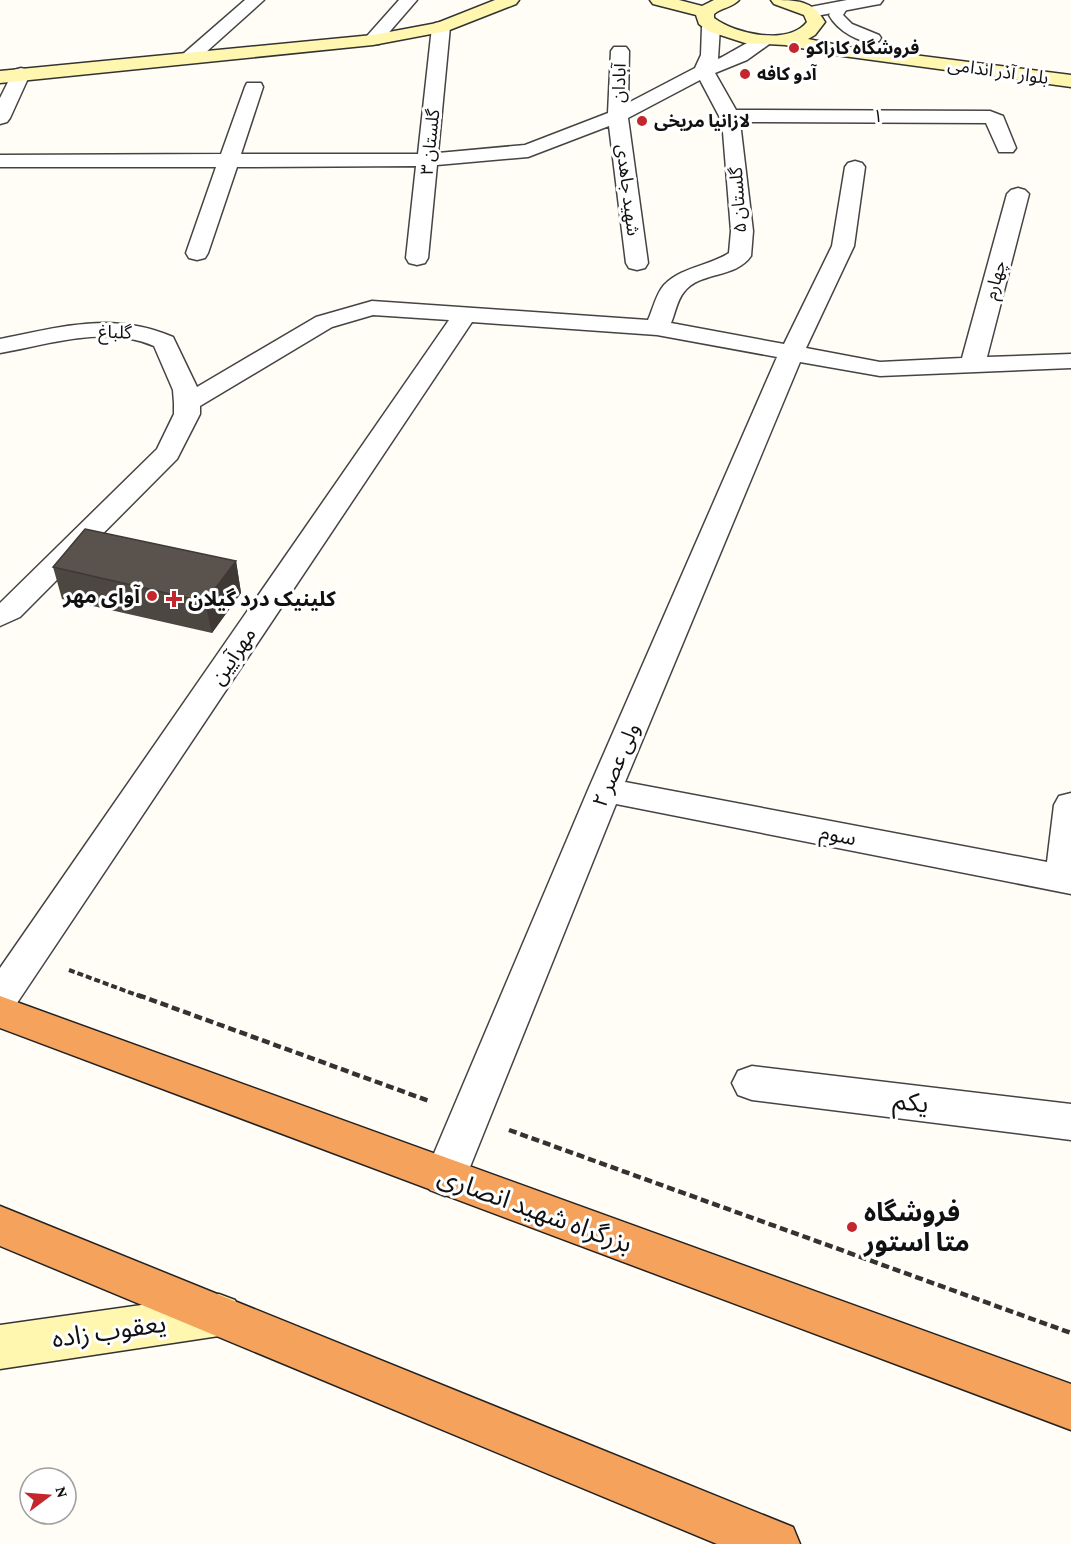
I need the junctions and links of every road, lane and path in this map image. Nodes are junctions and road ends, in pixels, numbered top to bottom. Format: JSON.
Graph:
{"nodes":[{"id":1,"x":255,"y":0,"type":"edge"},
{"id":2,"x":408,"y":0,"type":"edge"},
{"id":3,"x":510,"y":0,"type":"edge"},
{"id":4,"x":659,"y":0,"type":"edge"},
{"id":5,"x":874,"y":0,"type":"edge"},
{"id":6,"x":718,"y":6,"type":"edge"},
{"id":7,"x":841,"y":7,"type":"junction"},
{"id":8,"x":800,"y":8,"type":"edge"},
{"id":9,"x":441,"y":27,"type":"junction"},
{"id":10,"x":874,"y":38,"type":"junction"},
{"id":11,"x":373,"y":40,"type":"junction"},
{"id":12,"x":774,"y":40,"type":"junction"},
{"id":13,"x":620,"y":51,"type":"dead end"},
{"id":14,"x":1004,"y":54,"type":"dead end"},
{"id":15,"x":189,"y":58,"type":"junction"},
{"id":16,"x":704,"y":70,"type":"junction"},
{"id":17,"x":21,"y":74,"type":"junction"},
{"id":18,"x":0,"y":77,"type":"edge"},
{"id":19,"x":1071,"y":81,"type":"edge"},
{"id":20,"x":254,"y":87,"type":"dead end"},
{"id":21,"x":618,"y":116,"type":"junction"},
{"id":22,"x":729,"y":116,"type":"junction"},
{"id":23,"x":0,"y":118,"type":"edge"},
{"id":24,"x":1006,"y":148,"type":"dead end"},
{"id":25,"x":229,"y":160,"type":"junction"},
{"id":26,"x":429,"y":160,"type":"junction"},
{"id":27,"x":0,"y":161,"type":"edge"},
{"id":28,"x":855,"y":168,"type":"dead end"},
{"id":29,"x":1018,"y":194,"type":"dead end"},
{"id":30,"x":197,"y":252,"type":"dead end"},
{"id":31,"x":417,"y":258,"type":"dead end"},
{"id":32,"x":637,"y":263,"type":"dead end"},
{"id":33,"x":465,"y":315,"type":"junction"},
{"id":34,"x":657,"y":328,"type":"junction"},
{"id":35,"x":0,"y":346,"type":"edge"},
{"id":36,"x":791,"y":354,"type":"junction"},
{"id":37,"x":1071,"y":361,"type":"edge"},
{"id":38,"x":972,"y":366,"type":"junction"},
{"id":39,"x":187,"y":403,"type":"junction"},
{"id":40,"x":0,"y":616,"type":"edge"},
{"id":41,"x":605,"y":790,"type":"junction"},
{"id":42,"x":1071,"y":805,"type":"edge"},
{"id":43,"x":1066,"y":880,"type":"edge"},
{"id":44,"x":29,"y":955,"type":"junction"},
{"id":45,"x":0,"y":998,"type":"edge"},
{"id":46,"x":0,"y":1012,"type":"edge"},
{"id":47,"x":752,"y":1083,"type":"dead end"},
{"id":48,"x":470,"y":1116,"type":"junction"},
{"id":49,"x":1071,"y":1122,"type":"edge"},
{"id":50,"x":445,"y":1177,"type":"junction"},
{"id":51,"x":0,"y":1226,"type":"edge"},
{"id":52,"x":219,"y":1315,"type":"junction"},
{"id":53,"x":1071,"y":1333,"type":"edge"},
{"id":54,"x":0,"y":1347,"type":"edge"},
{"id":55,"x":1071,"y":1407,"type":"edge"},
{"id":56,"x":776,"y":1544,"type":"edge"}],
"edges":[{"from":1,"to":15,"type":"street"},
{"from":2,"to":11,"type":"street"},
{"from":3,"to":9,"type":"main road"},
{"from":4,"to":6,"type":"main road"},
{"from":5,"to":7,"type":"street"},
{"from":6,"to":12,"type":"main road","name":"بلوار آذر اندامی"},
{"from":6,"to":16,"type":"street"},
{"from":7,"to":8,"type":"street"},
{"from":7,"to":10,"type":"lane"},
{"from":8,"to":10,"type":"main road","name":"بلوار آذر اندامی"},
{"from":8,"to":12,"type":"main road"},
{"from":9,"to":11,"type":"main road"},
{"from":9,"to":26,"type":"street","name":"گلستان ۳"},
{"from":10,"to":14,"type":"main road","name":"بلوار آذر اندامی"},
{"from":11,"to":15,"type":"main road"},
{"from":12,"to":16,"type":"street"},
{"from":12,"to":19,"type":"main road","name":"بلوار آذر اندامی"},
{"from":13,"to":21,"type":"street","name":"آبادان"},
{"from":15,"to":17,"type":"main road"},
{"from":16,"to":21,"type":"street"},
{"from":16,"to":22,"type":"street","name":"گلستان ۵"},
{"from":17,"to":18,"type":"main road"},
{"from":17,"to":23,"type":"street"},
{"from":20,"to":25,"type":"street"},
{"from":21,"to":26,"type":"street"},
{"from":21,"to":32,"type":"street","name":"شهید جاهدی"},
{"from":22,"to":24,"type":"street","name":"۱"},
{"from":22,"to":34,"type":"street","name":"گلستان ۵"},
{"from":25,"to":26,"type":"street"},
{"from":25,"to":27,"type":"street"},
{"from":25,"to":30,"type":"street"},
{"from":26,"to":31,"type":"street","name":"گلستان ۳"},
{"from":28,"to":36,"type":"street","name":"ولی عصر ۲"},
{"from":29,"to":38,"type":"street","name":"چهارم"},
{"from":33,"to":34,"type":"street"},
{"from":33,"to":39,"type":"street"},
{"from":33,"to":44,"type":"street","name":"مهرآیین"},
{"from":34,"to":36,"type":"street"},
{"from":35,"to":39,"type":"street","name":"گلباغ"},
{"from":36,"to":38,"type":"street"},
{"from":36,"to":41,"type":"street","name":"ولی عصر ۲"},
{"from":37,"to":38,"type":"street"},
{"from":39,"to":40,"type":"street"},
{"from":41,"to":43,"type":"street","name":"سوم"},
{"from":41,"to":48,"type":"street","name":"ولی عصر ۲"},
{"from":42,"to":43,"type":"street"},
{"from":44,"to":45,"type":"street","name":"مهرآیین"},
{"from":44,"to":48,"type":"path"},
{"from":46,"to":50,"type":"highway","name":"بزرگراه شهید انصاری"},
{"from":47,"to":49,"type":"street","name":"یکم"},
{"from":48,"to":50,"type":"street","name":"ولی عصر ۲"},
{"from":48,"to":53,"type":"path"},
{"from":50,"to":55,"type":"highway","name":"بزرگراه شهید انصاری"},
{"from":51,"to":52,"type":"highway"},
{"from":52,"to":54,"type":"main road","name":"یعقوب زاده"},
{"from":52,"to":56,"type":"highway"}]}
